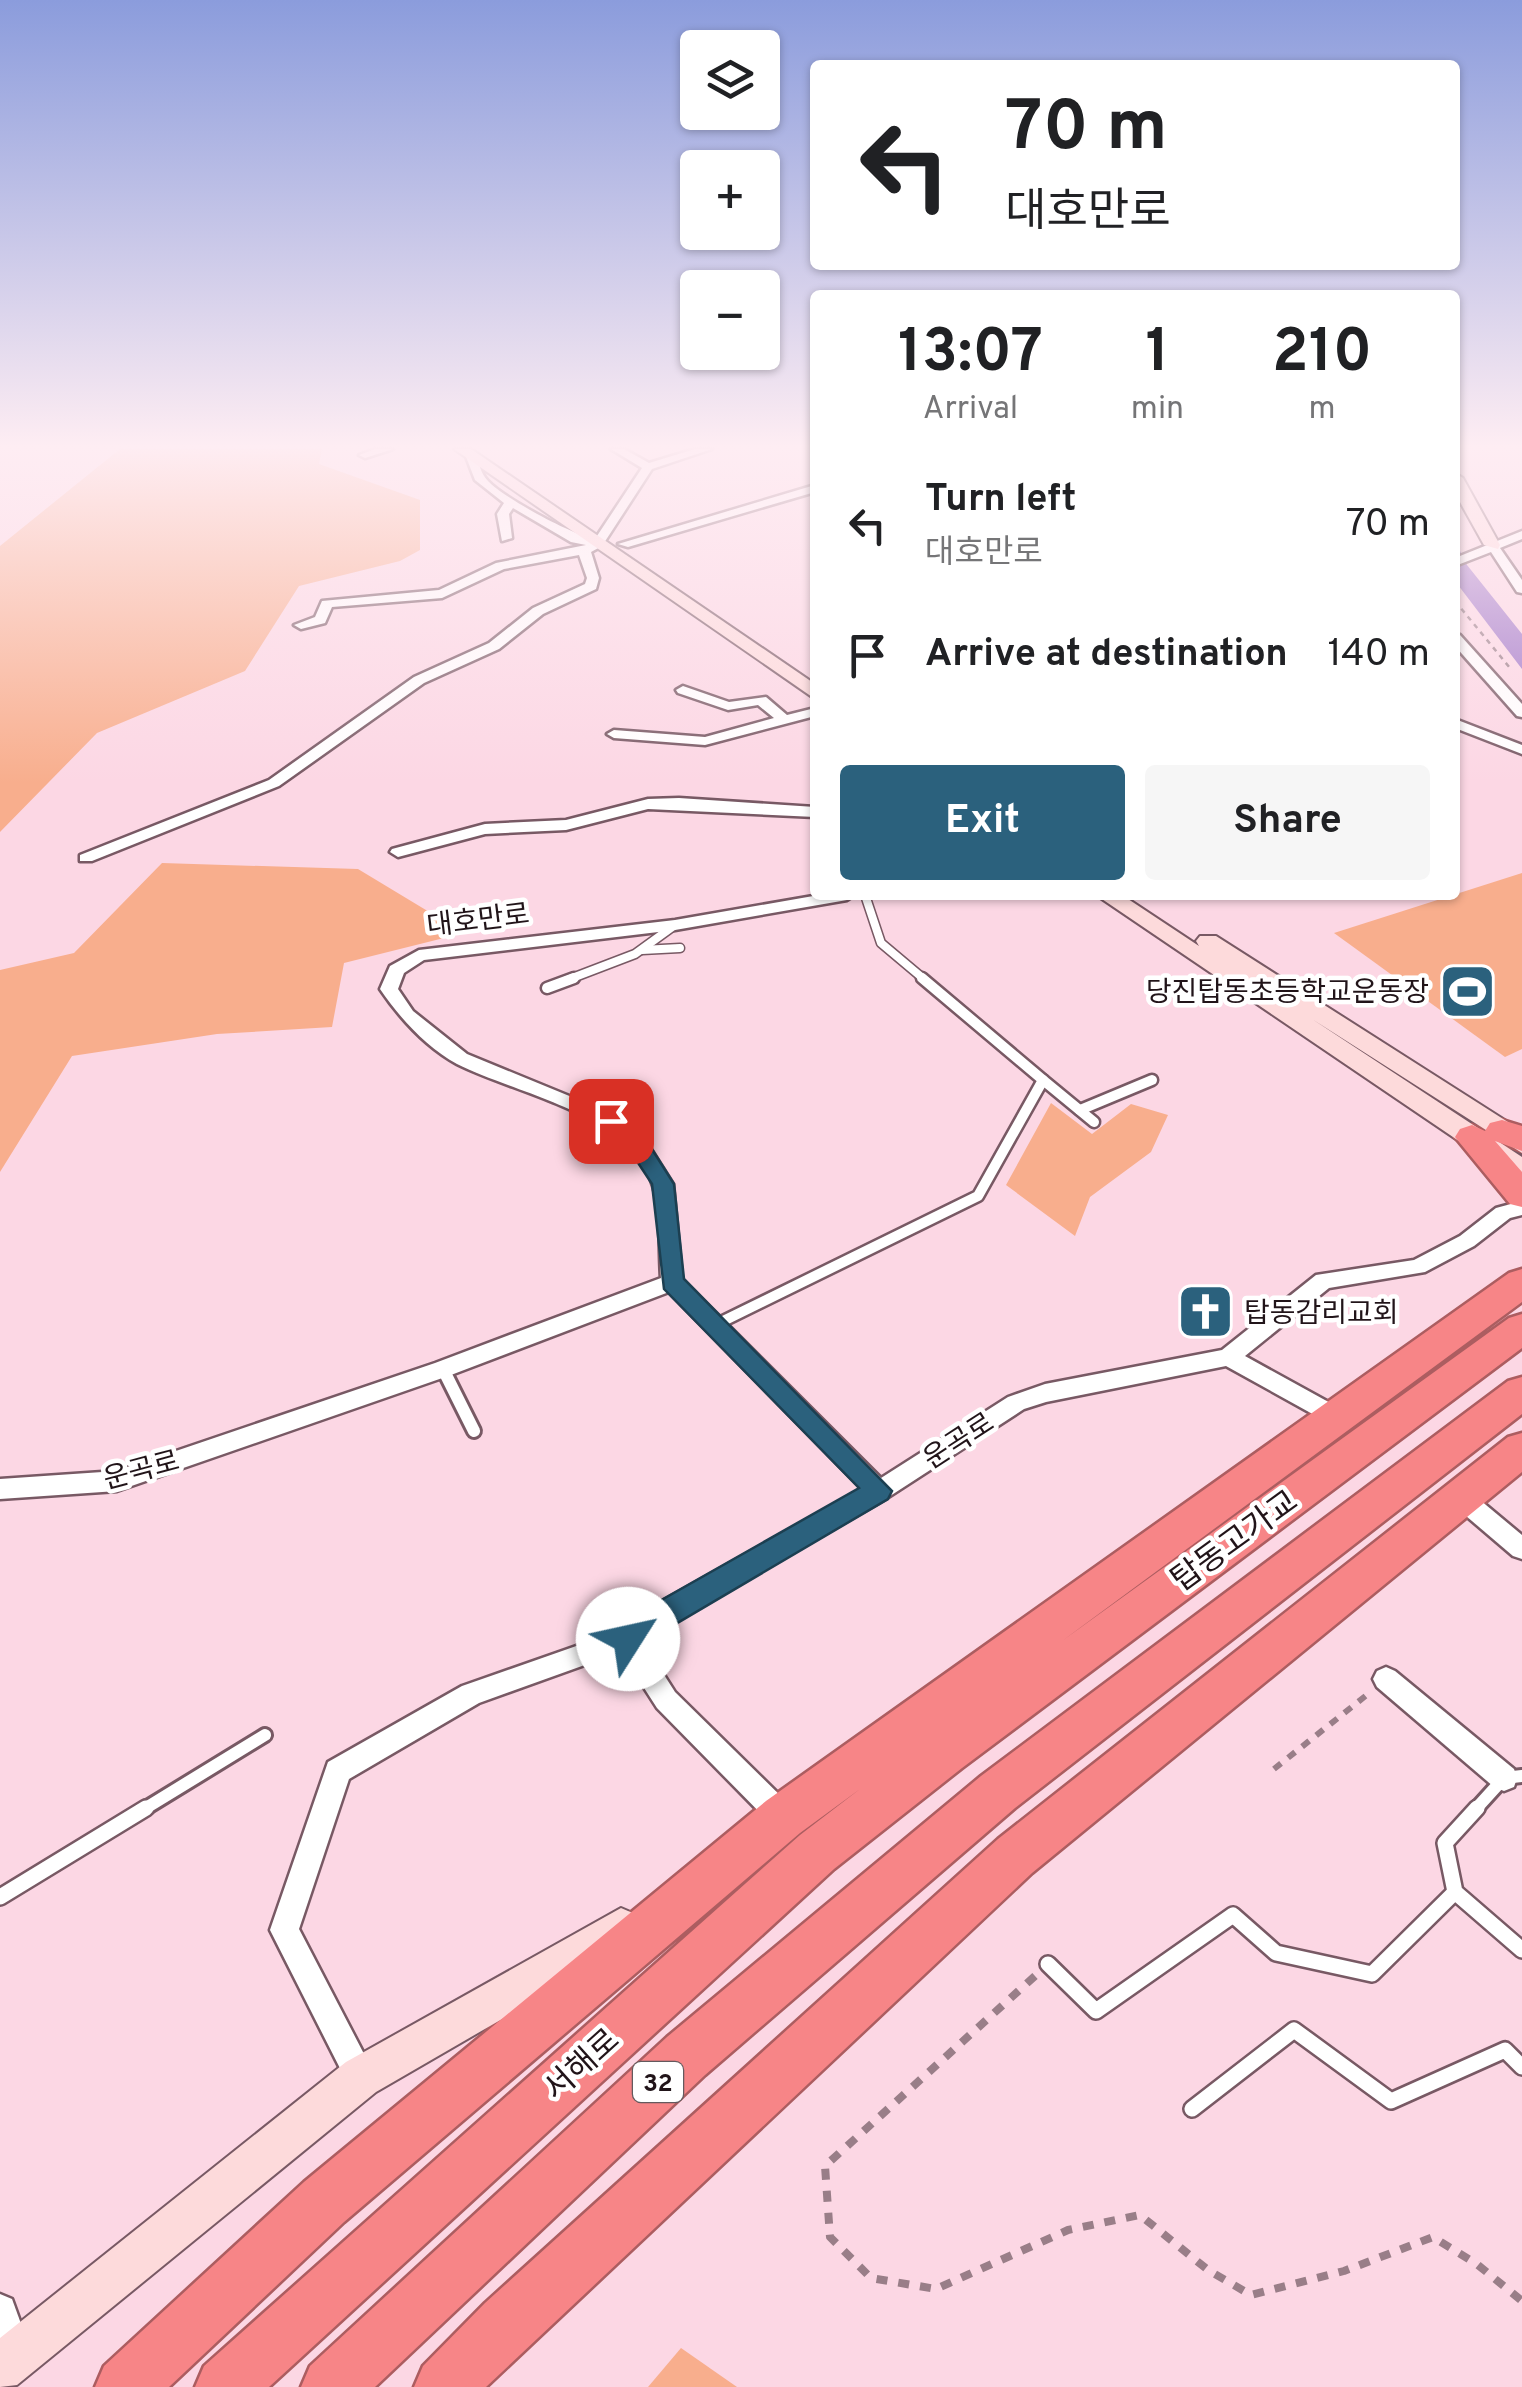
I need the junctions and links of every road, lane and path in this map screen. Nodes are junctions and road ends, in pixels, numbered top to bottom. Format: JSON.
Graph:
{"nodes":[{"id":1,"x":525,"y":560,"type":"edge"},
{"id":2,"x":592,"y":560,"type":"edge"},
{"id":3,"x":617,"y":560,"type":"edge"},
{"id":4,"x":648,"y":560,"type":"edge"},
{"id":5,"x":1495,"y":560,"type":"edge"},
{"id":6,"x":1522,"y":589,"type":"edge"},
{"id":7,"x":1460,"y":607,"type":"edge"},
{"id":8,"x":301,"y":625,"type":"dead end"},
{"id":9,"x":1460,"y":644,"type":"edge"},
{"id":10,"x":810,"y":671,"type":"edge"},
{"id":11,"x":1519,"y":678,"type":"dead end"},
{"id":12,"x":684,"y":690,"type":"dead end"},
{"id":13,"x":810,"y":690,"type":"edge"},
{"id":14,"x":810,"y":713,"type":"edge"},
{"id":15,"x":1522,"y":713,"type":"edge"},
{"id":16,"x":783,"y":720,"type":"junction"},
{"id":17,"x":1460,"y":729,"type":"edge"},
{"id":18,"x":614,"y":734,"type":"dead end"},
{"id":19,"x":1522,"y":750,"type":"edge"},
{"id":20,"x":810,"y":812,"type":"edge"},
{"id":21,"x":398,"y":852,"type":"dead end"},
{"id":22,"x":86,"y":858,"type":"dead end"},
{"id":23,"x":818,"y":900,"type":"edge"},
{"id":24,"x":867,"y":900,"type":"edge"},
{"id":25,"x":1116,"y":900,"type":"edge"},
{"id":26,"x":1147,"y":900,"type":"edge"},
{"id":27,"x":676,"y":925,"type":"junction"},
{"id":28,"x":680,"y":948,"type":"dead end"},
{"id":29,"x":641,"y":950,"type":"junction"},
{"id":30,"x":548,"y":988,"type":"dead end"},
{"id":31,"x":1043,"y":1080,"type":"junction"},
{"id":32,"x":1152,"y":1080,"type":"dead end"},
{"id":33,"x":1080,"y":1110,"type":"junction"},
{"id":34,"x":1094,"y":1122,"type":"dead end"},
{"id":35,"x":1504,"y":1138,"type":"edge"},
{"id":36,"x":1522,"y":1170,"type":"edge"},
{"id":37,"x":1522,"y":1196,"type":"edge"},
{"id":38,"x":1522,"y":1208,"type":"edge"},
{"id":39,"x":672,"y":1282,"type":"junction"},
{"id":40,"x":1518,"y":1296,"type":"edge"},
{"id":41,"x":715,"y":1326,"type":"junction"},
{"id":42,"x":1228,"y":1357,"type":"junction"},
{"id":43,"x":443,"y":1369,"type":"junction"},
{"id":44,"x":1522,"y":1392,"type":"edge"},
{"id":45,"x":1335,"y":1416,"type":"junction"},
{"id":46,"x":474,"y":1431,"type":"dead end"},
{"id":47,"x":1522,"y":1449,"type":"edge"},
{"id":48,"x":0,"y":1489,"type":"edge"},
{"id":49,"x":878,"y":1491,"type":"junction"},
{"id":50,"x":1460,"y":1496,"type":"junction"},
{"id":51,"x":1522,"y":1549,"type":"edge"},
{"id":52,"x":628,"y":1639,"type":"junction"},
{"id":53,"x":1386,"y":1679,"type":"joint"},
{"id":54,"x":265,"y":1735,"type":"dead end"},
{"id":55,"x":946,"y":1752,"type":"joint"},
{"id":56,"x":1274,"y":1769,"type":"dead end"},
{"id":57,"x":1513,"y":1777,"type":"edge"},
{"id":58,"x":783,"y":1816,"type":"junction"},
{"id":59,"x":717,"y":1873,"type":"junction"},
{"id":60,"x":1455,"y":1892,"type":"junction"},
{"id":61,"x":0,"y":1897,"type":"edge"},
{"id":62,"x":1522,"y":1950,"type":"edge"},
{"id":63,"x":1048,"y":1964,"type":"joint"},
{"id":64,"x":1522,"y":2067,"type":"edge"},
{"id":65,"x":361,"y":2078,"type":"junction"},
{"id":66,"x":1192,"y":2109,"type":"dead end"},
{"id":67,"x":1522,"y":2301,"type":"edge"},
{"id":68,"x":0,"y":2311,"type":"edge"},
{"id":69,"x":8,"y":2361,"type":"edge"},
{"id":70,"x":125,"y":2387,"type":"edge"},
{"id":71,"x":225,"y":2387,"type":"edge"},
{"id":72,"x":331,"y":2387,"type":"edge"},
{"id":73,"x":444,"y":2387,"type":"edge"}],
"edges":[{"from":1,"to":8,"type":"street"},
{"from":2,"to":22,"type":"street"},
{"from":3,"to":13,"type":"main road"},
{"from":4,"to":10,"type":"main road"},
{"from":5,"to":6,"type":"street"},
{"from":7,"to":11,"type":"path"},
{"from":9,"to":15,"type":"street"},
{"from":12,"to":16,"type":"street"},
{"from":14,"to":16,"type":"street"},
{"from":16,"to":18,"type":"street"},
{"from":17,"to":19,"type":"street"},
{"from":20,"to":21,"type":"street"},
{"from":23,"to":27,"type":"street","name":"대호만로"},
{"from":24,"to":31,"type":"lane"},
{"from":25,"to":35,"type":"main road"},
{"from":26,"to":35,"type":"main road"},
{"from":27,"to":29,"type":"lane"},
{"from":27,"to":39,"type":"street","name":"대호만로"},
{"from":28,"to":29,"type":"lane"},
{"from":29,"to":30,"type":"lane"},
{"from":31,"to":33,"type":"lane"},
{"from":31,"to":41,"type":"lane"},
{"from":32,"to":33,"type":"lane"},
{"from":33,"to":34,"type":"lane"},
{"from":35,"to":36,"type":"main road"},
{"from":35,"to":37,"type":"highway"},
{"from":38,"to":42,"type":"street","name":"운곡로"},
{"from":39,"to":41,"type":"street"},
{"from":39,"to":43,"type":"street","name":"운곡로"},
{"from":40,"to":45,"type":"highway"},
{"from":40,"to":55,"type":"highway","name":"탑동고가교"},
{"from":41,"to":49,"type":"street"},
{"from":42,"to":45,"type":"street"},
{"from":42,"to":49,"type":"street","name":"운곡로"},
{"from":43,"to":46,"type":"lane"},
{"from":43,"to":48,"type":"street","name":"운곡로"},
{"from":44,"to":72,"type":"highway","name":"탑동고가교","number":"32"},
{"from":45,"to":58,"type":"highway"},
{"from":47,"to":50,"type":"highway"},
{"from":49,"to":52,"type":"street","name":"운곡로"},
{"from":50,"to":51,"type":"street"},
{"from":50,"to":73,"type":"highway"},
{"from":52,"to":58,"type":"street"},
{"from":52,"to":65,"type":"street","name":"운곡로"},
{"from":53,"to":56,"type":"path"},
{"from":53,"to":57,"type":"street"},
{"from":54,"to":61,"type":"lane"},
{"from":55,"to":71,"type":"highway","name":"서해로"},
{"from":57,"to":60,"type":"lane"},
{"from":58,"to":59,"type":"highway"},
{"from":59,"to":65,"type":"main road"},
{"from":59,"to":70,"type":"highway"},
{"from":60,"to":62,"type":"lane"},
{"from":60,"to":63,"type":"lane"},
{"from":63,"to":67,"type":"path"},
{"from":64,"to":66,"type":"lane"},
{"from":65,"to":69,"type":"main road"},
{"from":68,"to":69,"type":"street"}]}
